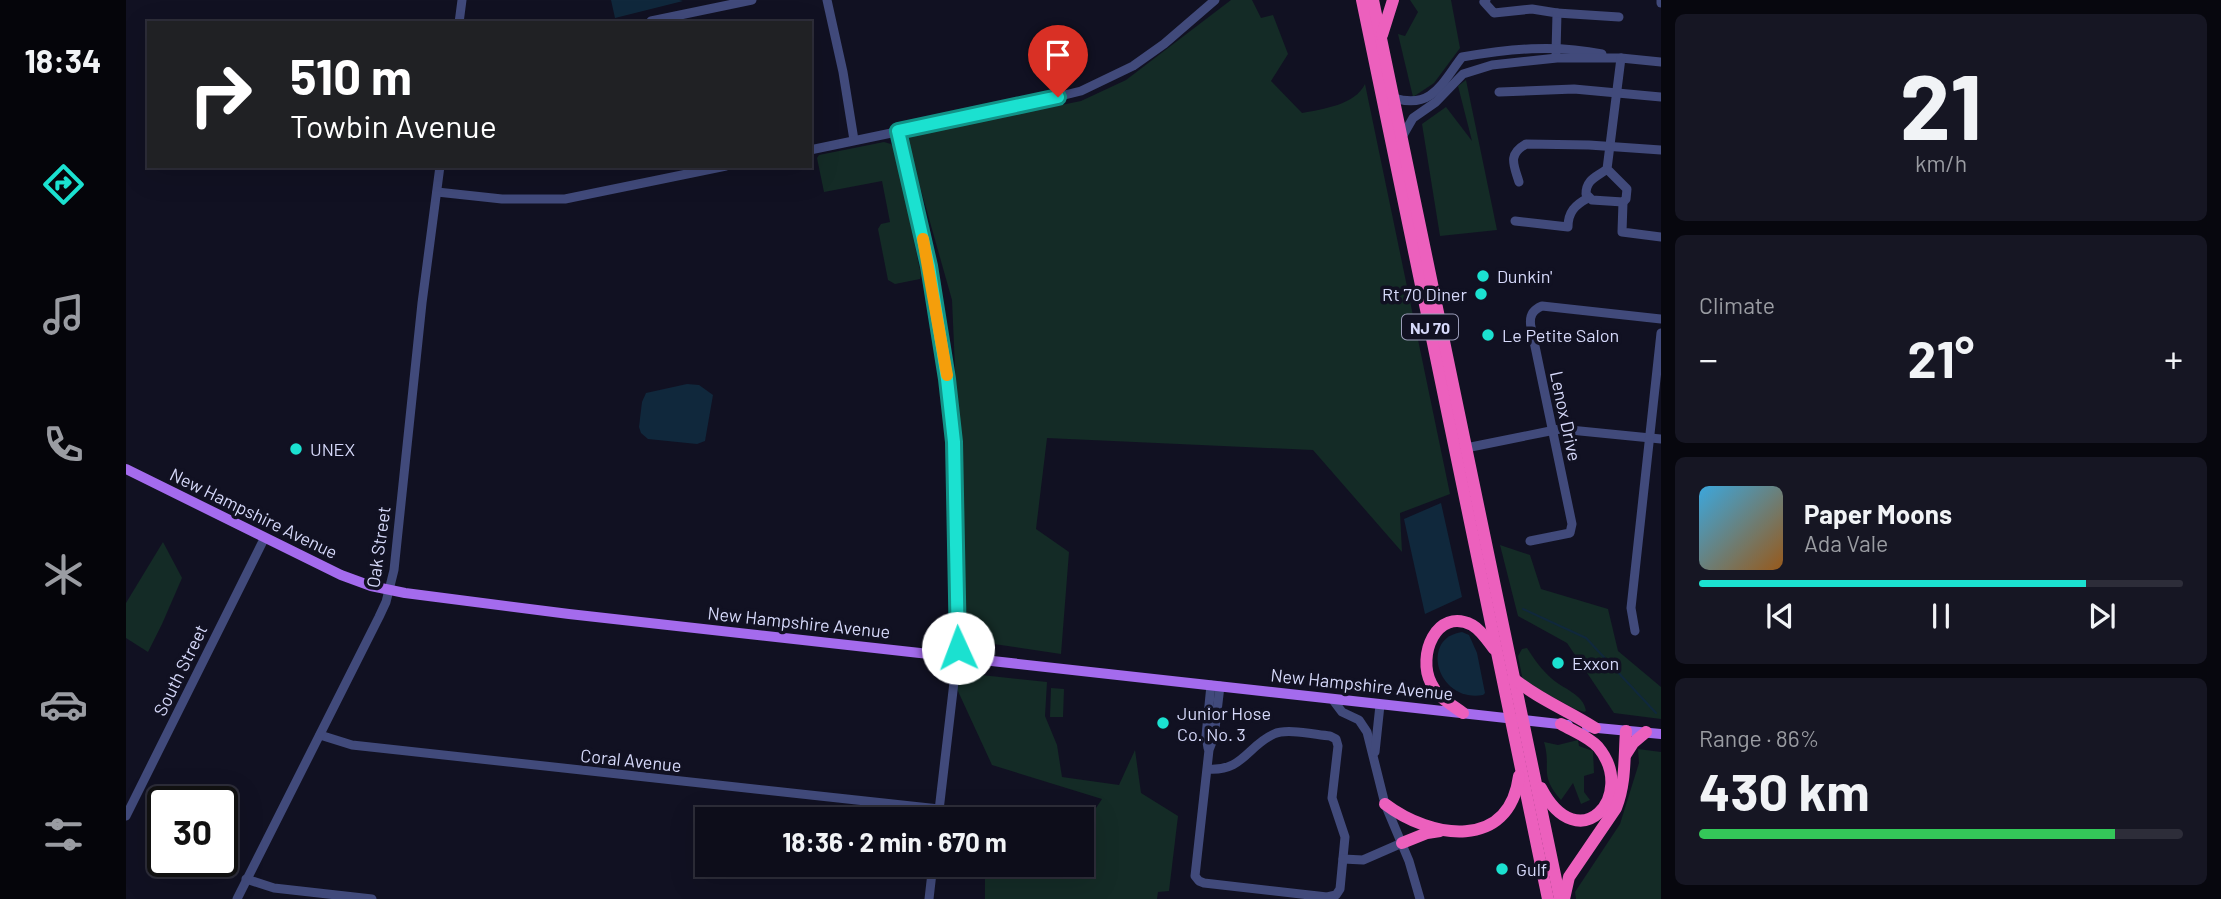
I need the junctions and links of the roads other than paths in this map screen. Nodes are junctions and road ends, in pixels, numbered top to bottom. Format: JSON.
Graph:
{"nodes":[{"id":1,"x":461,"y":0,"type":"edge"},
{"id":2,"x":752,"y":0,"type":"edge"},
{"id":3,"x":827,"y":0,"type":"edge"},
{"id":4,"x":1215,"y":0,"type":"edge"},
{"id":5,"x":1362,"y":0,"type":"edge"},
{"id":6,"x":1373,"y":0,"type":"edge"},
{"id":7,"x":1393,"y":0,"type":"edge"},
{"id":8,"x":1486,"y":0,"type":"edge"},
{"id":9,"x":1521,"y":0,"type":"edge"},
{"id":10,"x":1532,"y":9,"type":"junction"},
{"id":11,"x":1558,"y":13,"type":"junction"},
{"id":12,"x":1619,"y":17,"type":"dead end"},
{"id":13,"x":459,"y":21,"type":"edge"},
{"id":14,"x":651,"y":21,"type":"edge"},
{"id":15,"x":1381,"y":39,"type":"junction"},
{"id":16,"x":1556,"y":53,"type":"junction"},
{"id":17,"x":1621,"y":58,"type":"junction"},
{"id":18,"x":1660,"y":60,"type":"edge"},
{"id":19,"x":1499,"y":92,"type":"dead end"},
{"id":20,"x":1618,"y":93,"type":"junction"},
{"id":21,"x":1661,"y":97,"type":"edge"},
{"id":22,"x":1394,"y":98,"type":"junction"},
{"id":23,"x":898,"y":131,"type":"junction"},
{"id":24,"x":1402,"y":137,"type":"junction"},
{"id":25,"x":854,"y":140,"type":"junction"},
{"id":26,"x":1611,"y":147,"type":"junction"},
{"id":27,"x":812,"y":150,"type":"edge"},
{"id":28,"x":1661,"y":150,"type":"edge"},
{"id":29,"x":440,"y":168,"type":"edge"},
{"id":30,"x":716,"y":168,"type":"edge"},
{"id":31,"x":1607,"y":169,"type":"junction"},
{"id":32,"x":1519,"y":182,"type":"dead end"},
{"id":33,"x":437,"y":192,"type":"junction"},
{"id":34,"x":1588,"y":198,"type":"junction"},
{"id":35,"x":1623,"y":202,"type":"junction"},
{"id":36,"x":1514,"y":221,"type":"dead end"},
{"id":37,"x":1661,"y":237,"type":"edge"},
{"id":38,"x":1661,"y":319,"type":"edge"},
{"id":39,"x":1661,"y":333,"type":"edge"},
{"id":40,"x":1554,"y":430,"type":"junction"},
{"id":41,"x":1650,"y":438,"type":"junction"},
{"id":42,"x":1661,"y":439,"type":"edge"},
{"id":43,"x":1466,"y":448,"type":"junction"},
{"id":44,"x":126,"y":468,"type":"edge"},
{"id":45,"x":264,"y":539,"type":"junction"},
{"id":46,"x":1530,"y":541,"type":"dead end"},
{"id":47,"x":389,"y":590,"type":"junction"},
{"id":48,"x":957,"y":627,"type":"junction"},
{"id":49,"x":1635,"y":631,"type":"dead end"},
{"id":50,"x":933,"y":654,"type":"junction"},
{"id":51,"x":1497,"y":654,"type":"junction"},
{"id":52,"x":957,"y":657,"type":"junction"},
{"id":53,"x":1513,"y":678,"type":"junction"},
{"id":54,"x":1216,"y":685,"type":"junction"},
{"id":55,"x":1332,"y":700,"type":"junction"},
{"id":56,"x":1380,"y":705,"type":"junction"},
{"id":57,"x":1463,"y":713,"type":"junction"},
{"id":58,"x":1516,"y":719,"type":"junction"},
{"id":59,"x":1561,"y":724,"type":"junction"},
{"id":60,"x":1595,"y":727,"type":"junction"},
{"id":61,"x":1626,"y":730,"type":"junction"},
{"id":62,"x":1646,"y":732,"type":"junction"},
{"id":63,"x":1661,"y":734,"type":"edge"},
{"id":64,"x":320,"y":735,"type":"junction"},
{"id":65,"x":1626,"y":754,"type":"junction"},
{"id":66,"x":1374,"y":761,"type":"junction"},
{"id":67,"x":1520,"y":765,"type":"junction"},
{"id":68,"x":1207,"y":769,"type":"junction"},
{"id":69,"x":1534,"y":773,"type":"junction"},
{"id":70,"x":1385,"y":804,"type":"junction"},
{"id":71,"x":879,"y":807,"type":"edge"},
{"id":72,"x":940,"y":807,"type":"edge"},
{"id":73,"x":126,"y":816,"type":"edge"},
{"id":74,"x":1443,"y":830,"type":"junction"},
{"id":75,"x":1402,"y":843,"type":"junction"},
{"id":76,"x":1343,"y":859,"type":"junction"},
{"id":77,"x":932,"y":877,"type":"edge"},
{"id":78,"x":246,"y":879,"type":"junction"},
{"id":79,"x":237,"y":899,"type":"edge"},
{"id":80,"x":372,"y":899,"type":"edge"},
{"id":81,"x":929,"y":899,"type":"edge"},
{"id":82,"x":1420,"y":899,"type":"edge"},
{"id":83,"x":1548,"y":899,"type":"edge"},
{"id":84,"x":1562,"y":899,"type":"edge"}],
"edges":[{"from":1,"to":13,"type":"street"},
{"from":2,"to":14,"type":"street"},
{"from":3,"to":25,"type":"street"},
{"from":4,"to":23,"type":"street"},
{"from":5,"to":51,"type":"highway","number":"NJ 70"},
{"from":6,"to":15,"type":"highway","number":"NJ 70"},
{"from":7,"to":15,"type":"highway"},
{"from":8,"to":10,"type":"street"},
{"from":9,"to":10,"type":"street"},
{"from":10,"to":11,"type":"street"},
{"from":11,"to":12,"type":"street"},
{"from":11,"to":16,"type":"street"},
{"from":15,"to":22,"type":"highway","number":"NJ 70"},
{"from":16,"to":17,"type":"street"},
{"from":16,"to":22,"type":"street"},
{"from":16,"to":24,"type":"street"},
{"from":17,"to":18,"type":"street"},
{"from":17,"to":20,"type":"street"},
{"from":19,"to":20,"type":"street"},
{"from":20,"to":21,"type":"street"},
{"from":20,"to":26,"type":"street"},
{"from":22,"to":24,"type":"highway","number":"NJ 70"},
{"from":23,"to":25,"type":"street"},
{"from":23,"to":48,"type":"street"},
{"from":24,"to":43,"type":"highway","number":"NJ 70"},
{"from":25,"to":27,"type":"street"},
{"from":26,"to":28,"type":"street"},
{"from":26,"to":31,"type":"street"},
{"from":26,"to":32,"type":"street"},
{"from":29,"to":33,"type":"street","name":"Oak Street"},
{"from":30,"to":33,"type":"street"},
{"from":31,"to":34,"type":"street"},
{"from":31,"to":35,"type":"street"},
{"from":33,"to":47,"type":"street","name":"Oak Street"},
{"from":34,"to":35,"type":"street"},
{"from":34,"to":36,"type":"street"},
{"from":35,"to":37,"type":"street"},
{"from":38,"to":40,"type":"street","name":"Lenox Drive"},
{"from":39,"to":41,"type":"street"},
{"from":40,"to":41,"type":"street"},
{"from":40,"to":43,"type":"street"},
{"from":40,"to":46,"type":"street","name":"Lenox Drive"},
{"from":41,"to":42,"type":"street"},
{"from":41,"to":49,"type":"street"},
{"from":43,"to":53,"type":"highway","number":"NJ 70"},
{"from":44,"to":45,"type":"main road","name":"New Hampshire Avenue"},
{"from":45,"to":47,"type":"main road","name":"New Hampshire Avenue"},
{"from":45,"to":73,"type":"street","name":"South Street"},
{"from":47,"to":50,"type":"main road","name":"New Hampshire Avenue"},
{"from":47,"to":64,"type":"street","name":"Oak Street"},
{"from":48,"to":50,"type":"street"},
{"from":48,"to":52,"type":"street"},
{"from":50,"to":52,"type":"main road","name":"New Hampshire Avenue"},
{"from":51,"to":57,"type":"highway"},
{"from":51,"to":58,"type":"highway","number":"NJ 70"},
{"from":52,"to":54,"type":"main road","name":"New Hampshire Avenue"},
{"from":52,"to":72,"type":"street"},
{"from":53,"to":58,"type":"highway","number":"NJ 70"},
{"from":53,"to":60,"type":"highway"},
{"from":54,"to":55,"type":"main road","name":"New Hampshire Avenue"},
{"from":54,"to":68,"type":"street"},
{"from":55,"to":56,"type":"main road","name":"New Hampshire Avenue"},
{"from":55,"to":66,"type":"street"},
{"from":56,"to":57,"type":"main road","name":"New Hampshire Avenue"},
{"from":56,"to":66,"type":"street"},
{"from":57,"to":58,"type":"main road","name":"New Hampshire Avenue"},
{"from":58,"to":59,"type":"main road","name":"New Hampshire Avenue"},
{"from":58,"to":67,"type":"highway","number":"NJ 70"},
{"from":58,"to":69,"type":"highway","number":"NJ 70"},
{"from":59,"to":60,"type":"main road","name":"New Hampshire Avenue"},
{"from":59,"to":69,"type":"highway"},
{"from":60,"to":61,"type":"main road","name":"New Hampshire Avenue"},
{"from":61,"to":62,"type":"main road","name":"New Hampshire Avenue"},
{"from":61,"to":65,"type":"highway"},
{"from":62,"to":63,"type":"main road","name":"New Hampshire Avenue"},
{"from":62,"to":65,"type":"highway"},
{"from":64,"to":71,"type":"street","name":"Coral Avenue"},
{"from":64,"to":78,"type":"street","name":"Oak Street"},
{"from":65,"to":84,"type":"highway"},
{"from":66,"to":70,"type":"street"},
{"from":67,"to":74,"type":"highway"},
{"from":67,"to":83,"type":"highway","number":"NJ 70"},
{"from":68,"to":76,"type":"street"},
{"from":68,"to":76,"type":"street"},
{"from":69,"to":84,"type":"highway","number":"NJ 70"},
{"from":70,"to":74,"type":"highway"},
{"from":70,"to":75,"type":"street"},
{"from":74,"to":75,"type":"highway"},
{"from":75,"to":76,"type":"street"},
{"from":75,"to":82,"type":"street"},
{"from":77,"to":81,"type":"street"},
{"from":78,"to":79,"type":"street","name":"Oak Street"},
{"from":78,"to":80,"type":"street"}]}
